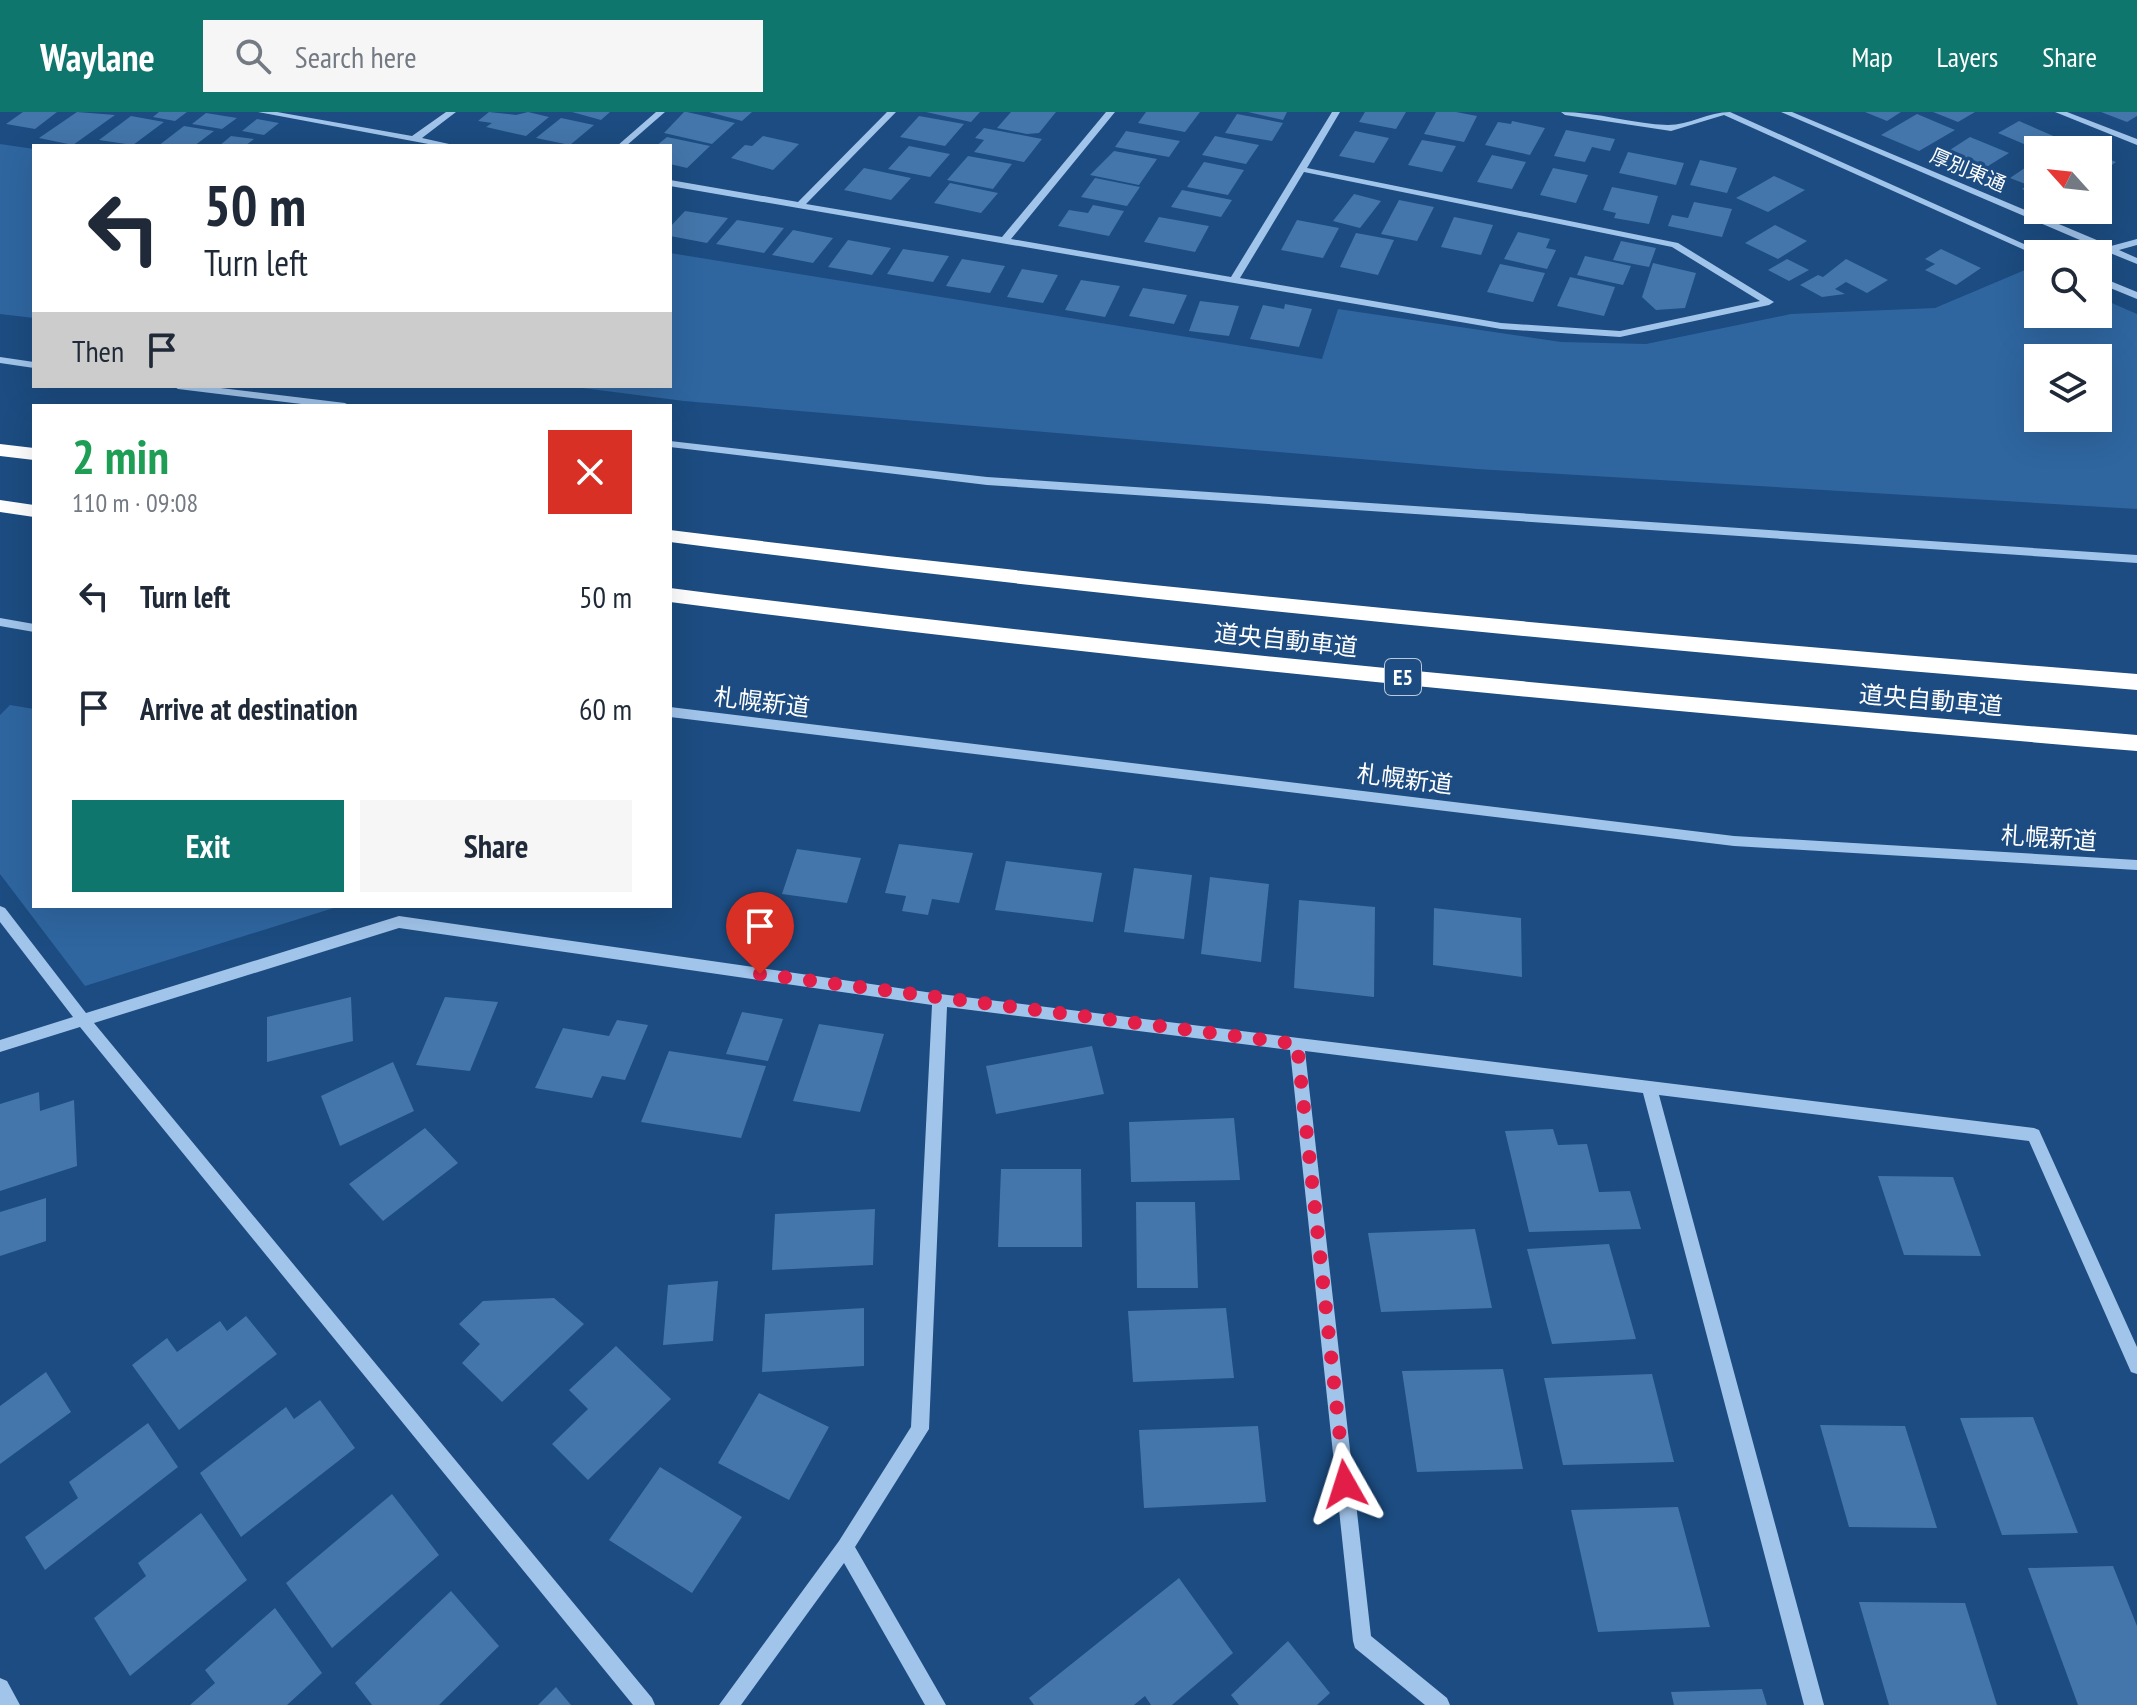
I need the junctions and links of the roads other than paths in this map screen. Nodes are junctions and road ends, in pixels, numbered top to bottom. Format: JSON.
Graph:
{"nodes":[{"id":1,"x":262,"y":112,"type":"edge"},
{"id":2,"x":452,"y":112,"type":"edge"},
{"id":3,"x":661,"y":112,"type":"edge"},
{"id":4,"x":892,"y":112,"type":"edge"},
{"id":5,"x":1111,"y":112,"type":"edge"},
{"id":6,"x":1336,"y":112,"type":"edge"},
{"id":7,"x":1565,"y":112,"type":"edge"},
{"id":8,"x":1724,"y":112,"type":"edge"},
{"id":9,"x":1785,"y":112,"type":"edge"},
{"id":10,"x":2059,"y":112,"type":"edge"},
{"id":11,"x":414,"y":139,"type":"junction"},
{"id":12,"x":2137,"y":142,"type":"edge"},
{"id":13,"x":443,"y":144,"type":"edge"},
{"id":14,"x":623,"y":144,"type":"edge"},
{"id":15,"x":1300,"y":169,"type":"junction"},
{"id":16,"x":672,"y":183,"type":"edge"},
{"id":17,"x":801,"y":204,"type":"junction"},
{"id":18,"x":1006,"y":239,"type":"junction"},
{"id":19,"x":2086,"y":240,"type":"edge"},
{"id":20,"x":2137,"y":242,"type":"edge"},
{"id":21,"x":2024,"y":246,"type":"edge"},
{"id":22,"x":2112,"y":249,"type":"edge"},
{"id":23,"x":2112,"y":251,"type":"edge"},
{"id":24,"x":2137,"y":261,"type":"edge"},
{"id":25,"x":1234,"y":280,"type":"junction"},
{"id":26,"x":2112,"y":285,"type":"edge"},
{"id":27,"x":2137,"y":296,"type":"edge"},
{"id":28,"x":0,"y":360,"type":"edge"},
{"id":29,"x":32,"y":365,"type":"edge"},
{"id":30,"x":195,"y":388,"type":"edge"},
{"id":31,"x":328,"y":404,"type":"edge"},
{"id":32,"x":672,"y":444,"type":"edge"},
{"id":33,"x":0,"y":450,"type":"edge"},
{"id":34,"x":32,"y":454,"type":"edge"},
{"id":35,"x":0,"y":506,"type":"edge"},
{"id":36,"x":32,"y":511,"type":"edge"},
{"id":37,"x":672,"y":536,"type":"edge"},
{"id":38,"x":2137,"y":559,"type":"edge"},
{"id":39,"x":672,"y":595,"type":"edge"},
{"id":40,"x":0,"y":622,"type":"edge"},
{"id":41,"x":32,"y":628,"type":"edge"},
{"id":42,"x":2137,"y":682,"type":"edge"},
{"id":43,"x":672,"y":712,"type":"edge"},
{"id":44,"x":2137,"y":743,"type":"edge"},
{"id":45,"x":2137,"y":865,"type":"edge"},
{"id":46,"x":0,"y":912,"type":"edge"},
{"id":47,"x":940,"y":1000,"type":"junction"},
{"id":48,"x":84,"y":1021,"type":"junction"},
{"id":49,"x":1297,"y":1044,"type":"junction"},
{"id":50,"x":0,"y":1046,"type":"edge"},
{"id":51,"x":1649,"y":1088,"type":"junction"},
{"id":52,"x":2137,"y":1366,"type":"edge"},
{"id":53,"x":845,"y":1547,"type":"junction"},
{"id":54,"x":0,"y":1688,"type":"edge"},
{"id":55,"x":10,"y":1705,"type":"edge"},
{"id":56,"x":645,"y":1705,"type":"edge"},
{"id":57,"x":729,"y":1705,"type":"edge"},
{"id":58,"x":936,"y":1705,"type":"edge"},
{"id":59,"x":1440,"y":1705,"type":"edge"},
{"id":60,"x":1814,"y":1705,"type":"edge"}],
"edges":[{"from":1,"to":11,"type":"street"},
{"from":2,"to":11,"type":"street"},
{"from":3,"to":14,"type":"street"},
{"from":4,"to":17,"type":"street"},
{"from":5,"to":18,"type":"street"},
{"from":6,"to":15,"type":"street"},
{"from":7,"to":8,"type":"street"},
{"from":8,"to":21,"type":"street","name":"厚別東通"},
{"from":9,"to":19,"type":"street","name":"厚別東通"},
{"from":10,"to":12,"type":"street"},
{"from":11,"to":13,"type":"street"},
{"from":15,"to":25,"type":"street"},
{"from":15,"to":25,"type":"street"},
{"from":16,"to":17,"type":"street"},
{"from":17,"to":18,"type":"street"},
{"from":18,"to":25,"type":"street"},
{"from":20,"to":22,"type":"street"},
{"from":23,"to":24,"type":"street","name":"厚別東通"},
{"from":26,"to":27,"type":"street"},
{"from":28,"to":29,"type":"street"},
{"from":30,"to":31,"type":"street"},
{"from":32,"to":38,"type":"street"},
{"from":33,"to":34,"type":"highway"},
{"from":35,"to":36,"type":"highway"},
{"from":37,"to":42,"type":"highway","name":"道央自動車道"},
{"from":39,"to":44,"type":"highway","name":"道央自動車道","number":"E5"},
{"from":40,"to":41,"type":"street"},
{"from":43,"to":45,"type":"street","name":"札幌新道"},
{"from":46,"to":48,"type":"street"},
{"from":47,"to":48,"type":"street"},
{"from":47,"to":49,"type":"street"},
{"from":47,"to":53,"type":"street"},
{"from":48,"to":50,"type":"street"},
{"from":48,"to":56,"type":"street"},
{"from":49,"to":51,"type":"street"},
{"from":49,"to":59,"type":"street"},
{"from":51,"to":52,"type":"street"},
{"from":51,"to":60,"type":"street"},
{"from":53,"to":57,"type":"street"},
{"from":53,"to":58,"type":"street"},
{"from":54,"to":55,"type":"street"}]}
